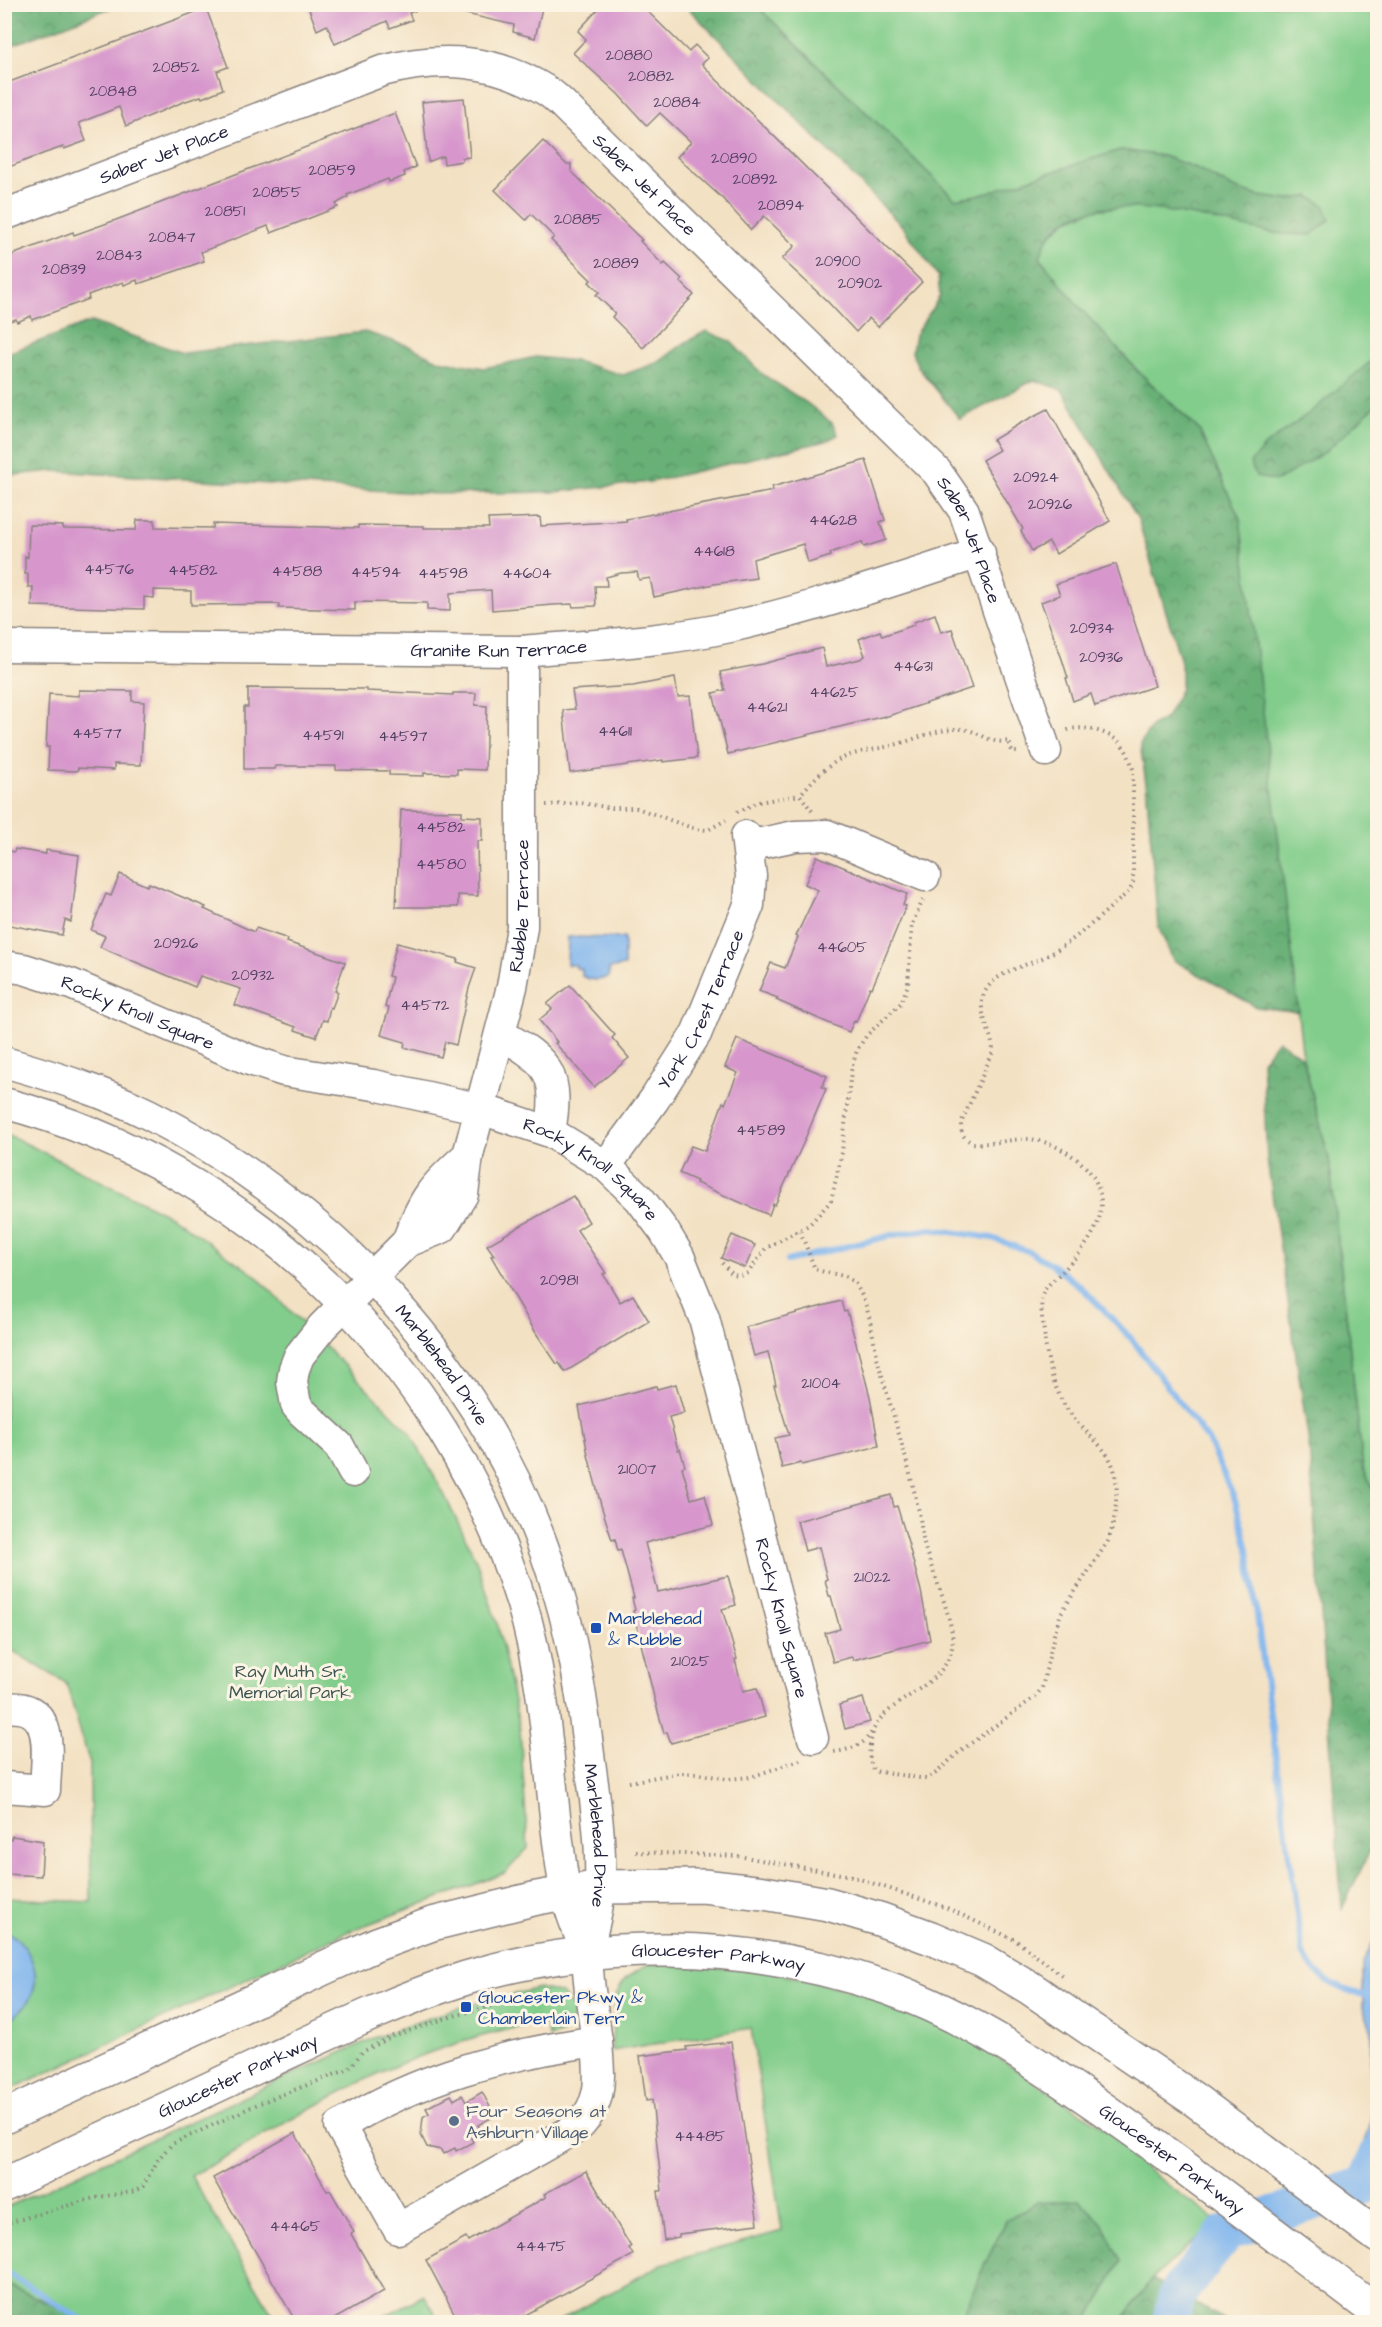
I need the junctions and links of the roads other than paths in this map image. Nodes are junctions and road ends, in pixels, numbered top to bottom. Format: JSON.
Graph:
{"nodes":[{"id":1,"x":4,"y":215,"type":"edge"},
{"id":2,"x":980,"y":553,"type":"junction"},
{"id":3,"x":4,"y":646,"type":"edge"},
{"id":4,"x":522,"y":651,"type":"junction"},
{"id":5,"x":1045,"y":746,"type":"road end"},
{"id":6,"x":925,"y":876,"type":"road end"},
{"id":7,"x":4,"y":966,"type":"edge"},
{"id":8,"x":500,"y":1034,"type":"junction"},
{"id":9,"x":4,"y":1062,"type":"edge"},
{"id":10,"x":4,"y":1103,"type":"edge"},
{"id":11,"x":481,"y":1109,"type":"junction"},
{"id":12,"x":550,"y":1132,"type":"junction"},
{"id":13,"x":606,"y":1166,"type":"junction"},
{"id":14,"x":373,"y":1276,"type":"junction"},
{"id":15,"x":345,"y":1304,"type":"junction"},
{"id":16,"x":353,"y":1472,"type":"dead end"},
{"id":17,"x":4,"y":1708,"type":"edge"},
{"id":18,"x":817,"y":1749,"type":"road end"},
{"id":19,"x":4,"y":1787,"type":"edge"},
{"id":20,"x":600,"y":1887,"type":"junction"},
{"id":21,"x":565,"y":1892,"type":"junction"},
{"id":22,"x":586,"y":1954,"type":"junction"},
{"id":23,"x":597,"y":2041,"type":"junction"},
{"id":24,"x":4,"y":2117,"type":"edge"},
{"id":25,"x":4,"y":2185,"type":"edge"},
{"id":26,"x":1374,"y":2233,"type":"edge"},
{"id":27,"x":1377,"y":2313,"type":"edge"}],
"edges":[{"from":1,"to":2,"type":"street","name":"Saber Jet Place"},
{"from":2,"to":4,"type":"street","name":"Granite Run Terrace"},
{"from":2,"to":5,"type":"street","name":"Saber Jet Place"},
{"from":3,"to":4,"type":"street","name":"Granite Run Terrace"},
{"from":4,"to":8,"type":"street","name":"Rubble Terrace"},
{"from":6,"to":13,"type":"street","name":"York Crest Terrace"},
{"from":7,"to":11,"type":"street","name":"Rocky Knoll Square"},
{"from":8,"to":11,"type":"street","name":"Rubble Terrace"},
{"from":8,"to":12,"type":"street"},
{"from":9,"to":14,"type":"street","name":"Marblehead Drive"},
{"from":10,"to":15,"type":"street","name":"Marblehead Drive"},
{"from":11,"to":12,"type":"street","name":"Rocky Knoll Square"},
{"from":11,"to":14,"type":"street","name":"Rubble Terrace"},
{"from":12,"to":13,"type":"street","name":"Rocky Knoll Square"},
{"from":13,"to":18,"type":"street","name":"Rocky Knoll Square"},
{"from":14,"to":15,"type":"street","name":"Rubble Terrace"},
{"from":14,"to":20,"type":"street","name":"Marblehead Drive"},
{"from":15,"to":16,"type":"street","name":"Rubble Terrace"},
{"from":15,"to":21,"type":"street","name":"Marblehead Drive"},
{"from":17,"to":19,"type":"street"},
{"from":20,"to":21,"type":"main road"},
{"from":20,"to":22,"type":"street","name":"Marblehead Drive"},
{"from":20,"to":26,"type":"main road"},
{"from":21,"to":22,"type":"street","name":"Marblehead Drive"},
{"from":21,"to":24,"type":"main road"},
{"from":22,"to":23,"type":"street"},
{"from":22,"to":25,"type":"main road","name":"Gloucester Parkway"},
{"from":22,"to":27,"type":"main road","name":"Gloucester Parkway"},
{"from":23,"to":23,"type":"street"}]}
